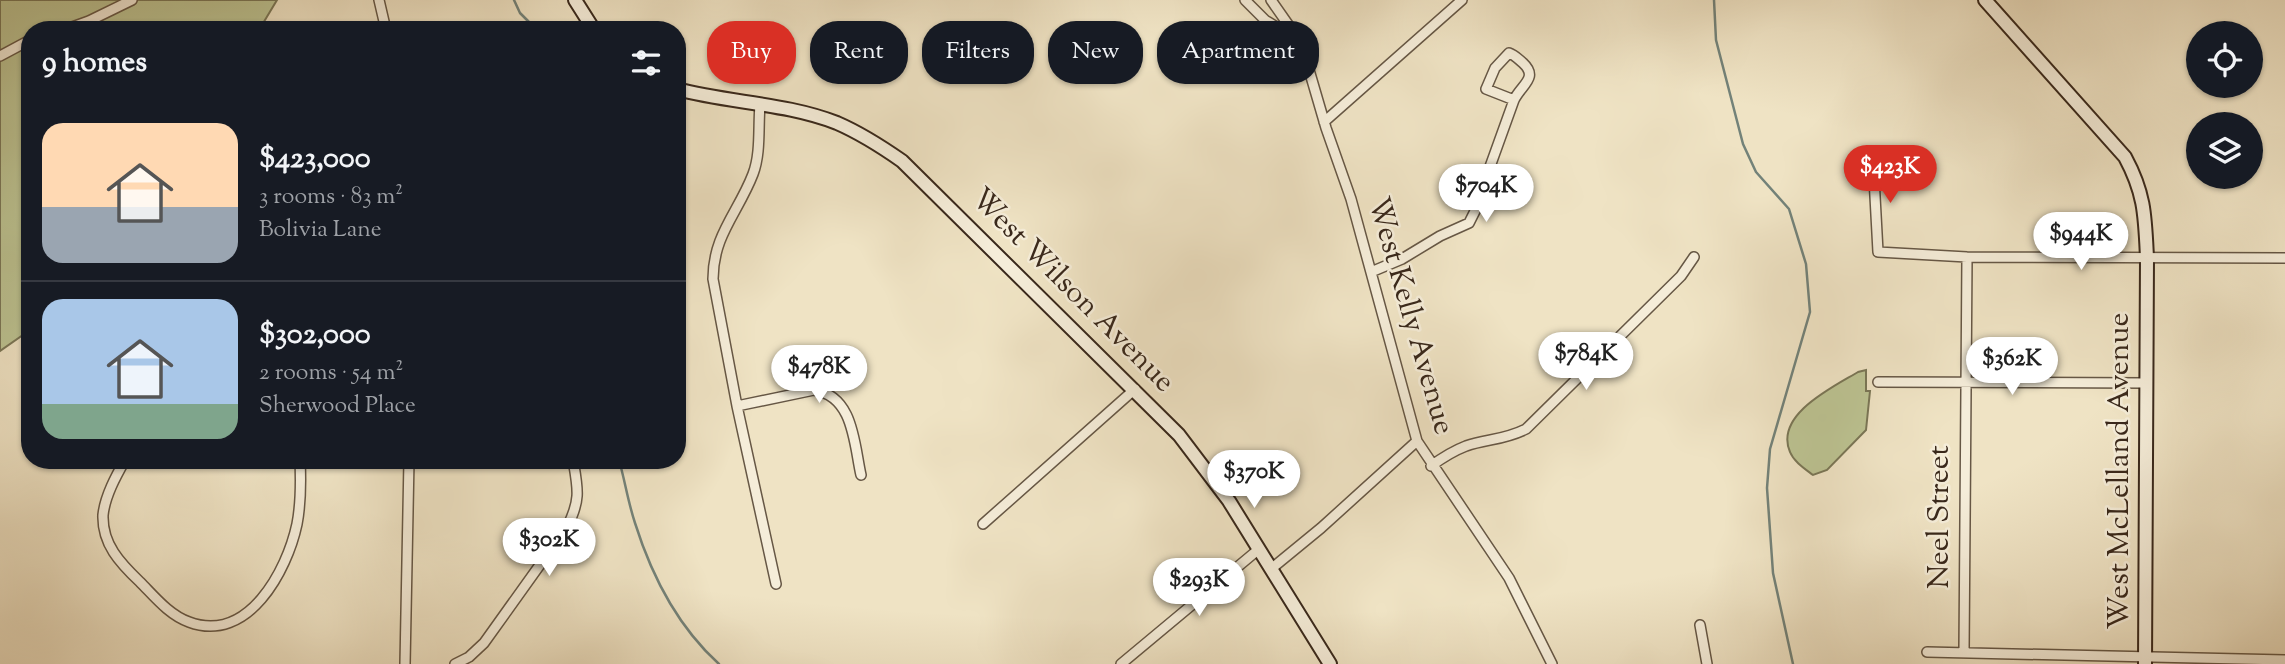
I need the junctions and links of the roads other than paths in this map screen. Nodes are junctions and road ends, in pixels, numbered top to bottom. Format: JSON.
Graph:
{"nodes":[{"id":1,"x":132,"y":0,"type":"edge"},
{"id":2,"x":380,"y":0,"type":"edge"},
{"id":3,"x":575,"y":0,"type":"edge"},
{"id":4,"x":1245,"y":0,"type":"edge"},
{"id":5,"x":1271,"y":0,"type":"edge"},
{"id":6,"x":1462,"y":0,"type":"edge"},
{"id":7,"x":1985,"y":0,"type":"edge"},
{"id":8,"x":89,"y":21,"type":"edge"},
{"id":9,"x":384,"y":21,"type":"edge"},
{"id":10,"x":588,"y":21,"type":"edge"},
{"id":11,"x":1267,"y":21,"type":"edge"},
{"id":12,"x":1284,"y":21,"type":"edge"},
{"id":13,"x":21,"y":45,"type":"edge"},
{"id":14,"x":0,"y":56,"type":"edge"},
{"id":15,"x":1313,"y":84,"type":"edge"},
{"id":16,"x":686,"y":91,"type":"edge"},
{"id":17,"x":1514,"y":100,"type":"junction"},
{"id":18,"x":760,"y":104,"type":"junction"},
{"id":19,"x":1324,"y":122,"type":"junction"},
{"id":20,"x":1873,"y":159,"type":"dead end"},
{"id":21,"x":1694,"y":257,"type":"dead end"},
{"id":22,"x":1967,"y":257,"type":"junction"},
{"id":23,"x":2147,"y":258,"type":"junction"},
{"id":24,"x":2285,"y":258,"type":"edge"},
{"id":25,"x":1371,"y":272,"type":"junction"},
{"id":26,"x":1878,"y":382,"type":"dead end"},
{"id":27,"x":1965,"y":382,"type":"junction"},
{"id":28,"x":2146,"y":383,"type":"junction"},
{"id":29,"x":1135,"y":389,"type":"junction"},
{"id":30,"x":737,"y":406,"type":"junction"},
{"id":31,"x":1417,"y":441,"type":"junction"},
{"id":32,"x":1431,"y":466,"type":"junction"},
{"id":33,"x":120,"y":469,"type":"edge"},
{"id":34,"x":300,"y":469,"type":"edge"},
{"id":35,"x":408,"y":469,"type":"edge"},
{"id":36,"x":575,"y":469,"type":"edge"},
{"id":37,"x":861,"y":475,"type":"dead end"},
{"id":38,"x":983,"y":524,"type":"dead end"},
{"id":39,"x":1259,"y":549,"type":"junction"},
{"id":40,"x":1271,"y":569,"type":"junction"},
{"id":41,"x":776,"y":584,"type":"dead end"},
{"id":42,"x":1700,"y":625,"type":"dead end"},
{"id":43,"x":1927,"y":652,"type":"dead end"},
{"id":44,"x":1964,"y":652,"type":"junction"},
{"id":45,"x":2285,"y":660,"type":"edge"},
{"id":46,"x":2145,"y":661,"type":"edge"},
{"id":47,"x":405,"y":664,"type":"edge"},
{"id":48,"x":455,"y":664,"type":"edge"},
{"id":49,"x":1121,"y":664,"type":"edge"},
{"id":50,"x":1330,"y":664,"type":"edge"},
{"id":51,"x":1552,"y":664,"type":"edge"},
{"id":52,"x":1707,"y":664,"type":"edge"}],
"edges":[{"from":1,"to":8,"type":"street"},
{"from":2,"to":9,"type":"street"},
{"from":3,"to":10,"type":"street"},
{"from":4,"to":11,"type":"street"},
{"from":5,"to":12,"type":"street","name":"West Kelly Avenue"},
{"from":6,"to":19,"type":"street"},
{"from":7,"to":23,"type":"street","name":"West McLelland Avenue"},
{"from":13,"to":14,"type":"street"},
{"from":15,"to":19,"type":"street","name":"West Kelly Avenue"},
{"from":16,"to":18,"type":"street","name":"West Wilson Avenue"},
{"from":17,"to":17,"type":"street"},
{"from":17,"to":25,"type":"street"},
{"from":18,"to":29,"type":"street","name":"West Wilson Avenue"},
{"from":18,"to":30,"type":"street"},
{"from":19,"to":25,"type":"street","name":"West Kelly Avenue"},
{"from":20,"to":22,"type":"street"},
{"from":21,"to":32,"type":"street"},
{"from":22,"to":23,"type":"street"},
{"from":22,"to":27,"type":"street","name":"Neel Street"},
{"from":23,"to":24,"type":"street"},
{"from":23,"to":28,"type":"street","name":"West McLelland Avenue"},
{"from":25,"to":31,"type":"street","name":"West Kelly Avenue"},
{"from":26,"to":27,"type":"street"},
{"from":27,"to":28,"type":"street"},
{"from":27,"to":44,"type":"street","name":"Neel Street"},
{"from":28,"to":46,"type":"street","name":"West McLelland Avenue"},
{"from":29,"to":38,"type":"street"},
{"from":29,"to":39,"type":"street","name":"West Wilson Avenue"},
{"from":30,"to":37,"type":"street"},
{"from":30,"to":41,"type":"street"},
{"from":31,"to":32,"type":"street","name":"West Kelly Avenue"},
{"from":31,"to":40,"type":"street"},
{"from":32,"to":51,"type":"street","name":"West Kelly Avenue"},
{"from":33,"to":34,"type":"street"},
{"from":35,"to":47,"type":"street"},
{"from":36,"to":48,"type":"street"},
{"from":39,"to":40,"type":"street","name":"West Wilson Avenue"},
{"from":39,"to":49,"type":"street"},
{"from":40,"to":50,"type":"street","name":"West Wilson Avenue"},
{"from":42,"to":52,"type":"street"},
{"from":43,"to":44,"type":"street"},
{"from":44,"to":46,"type":"street"},
{"from":45,"to":46,"type":"street"}]}
